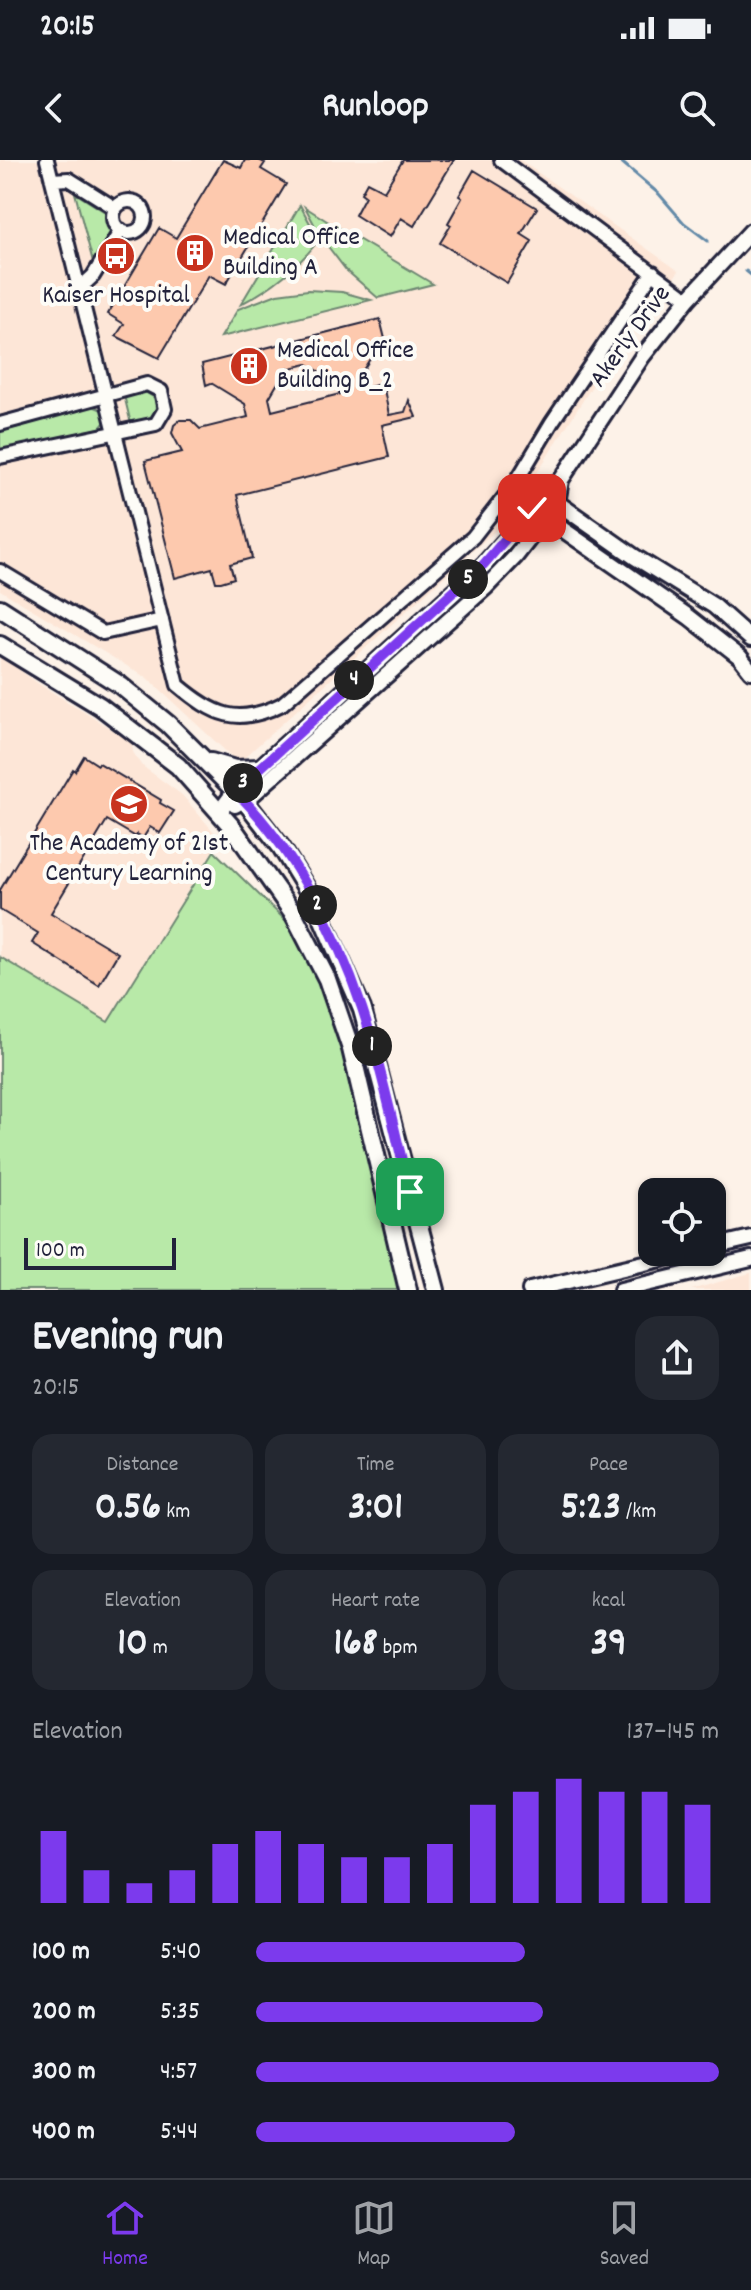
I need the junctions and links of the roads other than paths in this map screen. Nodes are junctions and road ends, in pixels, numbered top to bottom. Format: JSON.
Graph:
{"nodes":[{"id":1,"x":47,"y":160,"type":"edge"},
{"id":2,"x":501,"y":160,"type":"edge"},
{"id":3,"x":52,"y":180,"type":"junction"},
{"id":4,"x":115,"y":208,"type":"junction"},
{"id":5,"x":121,"y":230,"type":"junction"},
{"id":6,"x":751,"y":231,"type":"edge"},
{"id":7,"x":653,"y":272,"type":"junction"},
{"id":8,"x":79,"y":289,"type":"junction"},
{"id":9,"x":688,"y":299,"type":"junction"},
{"id":10,"x":105,"y":396,"type":"junction"},
{"id":11,"x":0,"y":424,"type":"edge"},
{"id":12,"x":114,"y":432,"type":"junction"},
{"id":13,"x":0,"y":457,"type":"edge"},
{"id":14,"x":561,"y":480,"type":"junction"},
{"id":15,"x":542,"y":493,"type":"junction"},
{"id":16,"x":557,"y":503,"type":"junction"},
{"id":17,"x":532,"y":508,"type":"junction"},
{"id":18,"x":546,"y":518,"type":"junction"},
{"id":19,"x":0,"y":571,"type":"edge"},
{"id":20,"x":0,"y":608,"type":"edge"},
{"id":21,"x":162,"y":620,"type":"junction"},
{"id":22,"x":751,"y":639,"type":"edge"},
{"id":23,"x":0,"y":645,"type":"edge"},
{"id":24,"x":751,"y":671,"type":"edge"},
{"id":25,"x":208,"y":762,"type":"junction"},
{"id":26,"x":259,"y":768,"type":"junction"},
{"id":27,"x":240,"y":796,"type":"junction"},
{"id":28,"x":220,"y":811,"type":"junction"},
{"id":29,"x":751,"y":1238,"type":"edge"},
{"id":30,"x":726,"y":1244,"type":"edge"},
{"id":31,"x":751,"y":1259,"type":"edge"},
{"id":32,"x":638,"y":1265,"type":"edge"},
{"id":33,"x":408,"y":1290,"type":"edge"},
{"id":34,"x":436,"y":1290,"type":"edge"},
{"id":35,"x":530,"y":1290,"type":"edge"},
{"id":36,"x":621,"y":1290,"type":"edge"}],
"edges":[{"from":1,"to":3,"type":"street"},
{"from":2,"to":7,"type":"street"},
{"from":3,"to":4,"type":"street"},
{"from":3,"to":8,"type":"street"},
{"from":4,"to":5,"type":"street"},
{"from":4,"to":5,"type":"street"},
{"from":5,"to":8,"type":"street"},
{"from":6,"to":9,"type":"street","name":"Akerly Drive"},
{"from":7,"to":9,"type":"street"},
{"from":7,"to":21,"type":"street"},
{"from":8,"to":10,"type":"street"},
{"from":9,"to":14,"type":"street","name":"Akerly Drive"},
{"from":10,"to":11,"type":"street"},
{"from":10,"to":12,"type":"street"},
{"from":10,"to":12,"type":"street"},
{"from":12,"to":13,"type":"street"},
{"from":12,"to":21,"type":"street"},
{"from":14,"to":15,"type":"street","name":"Akerly Drive"},
{"from":14,"to":16,"type":"street","name":"Akerly Drive"},
{"from":15,"to":16,"type":"street"},
{"from":15,"to":17,"type":"street","name":"Akerly Drive"},
{"from":16,"to":18,"type":"street","name":"Akerly Drive"},
{"from":16,"to":22,"type":"street"},
{"from":17,"to":18,"type":"street"},
{"from":17,"to":26,"type":"street","name":"Akerly Drive"},
{"from":18,"to":24,"type":"street"},
{"from":18,"to":27,"type":"street","name":"Akerly Drive"},
{"from":19,"to":21,"type":"street"},
{"from":20,"to":25,"type":"main road"},
{"from":23,"to":28,"type":"main road"},
{"from":25,"to":26,"type":"main road"},
{"from":25,"to":27,"type":"main road"},
{"from":26,"to":27,"type":"street","name":"Akerly Drive"},
{"from":27,"to":28,"type":"street","name":"Akerly Drive"},
{"from":27,"to":34,"type":"main road"},
{"from":28,"to":33,"type":"main road"},
{"from":29,"to":30,"type":"street"},
{"from":31,"to":36,"type":"street"},
{"from":32,"to":35,"type":"street"}]}
